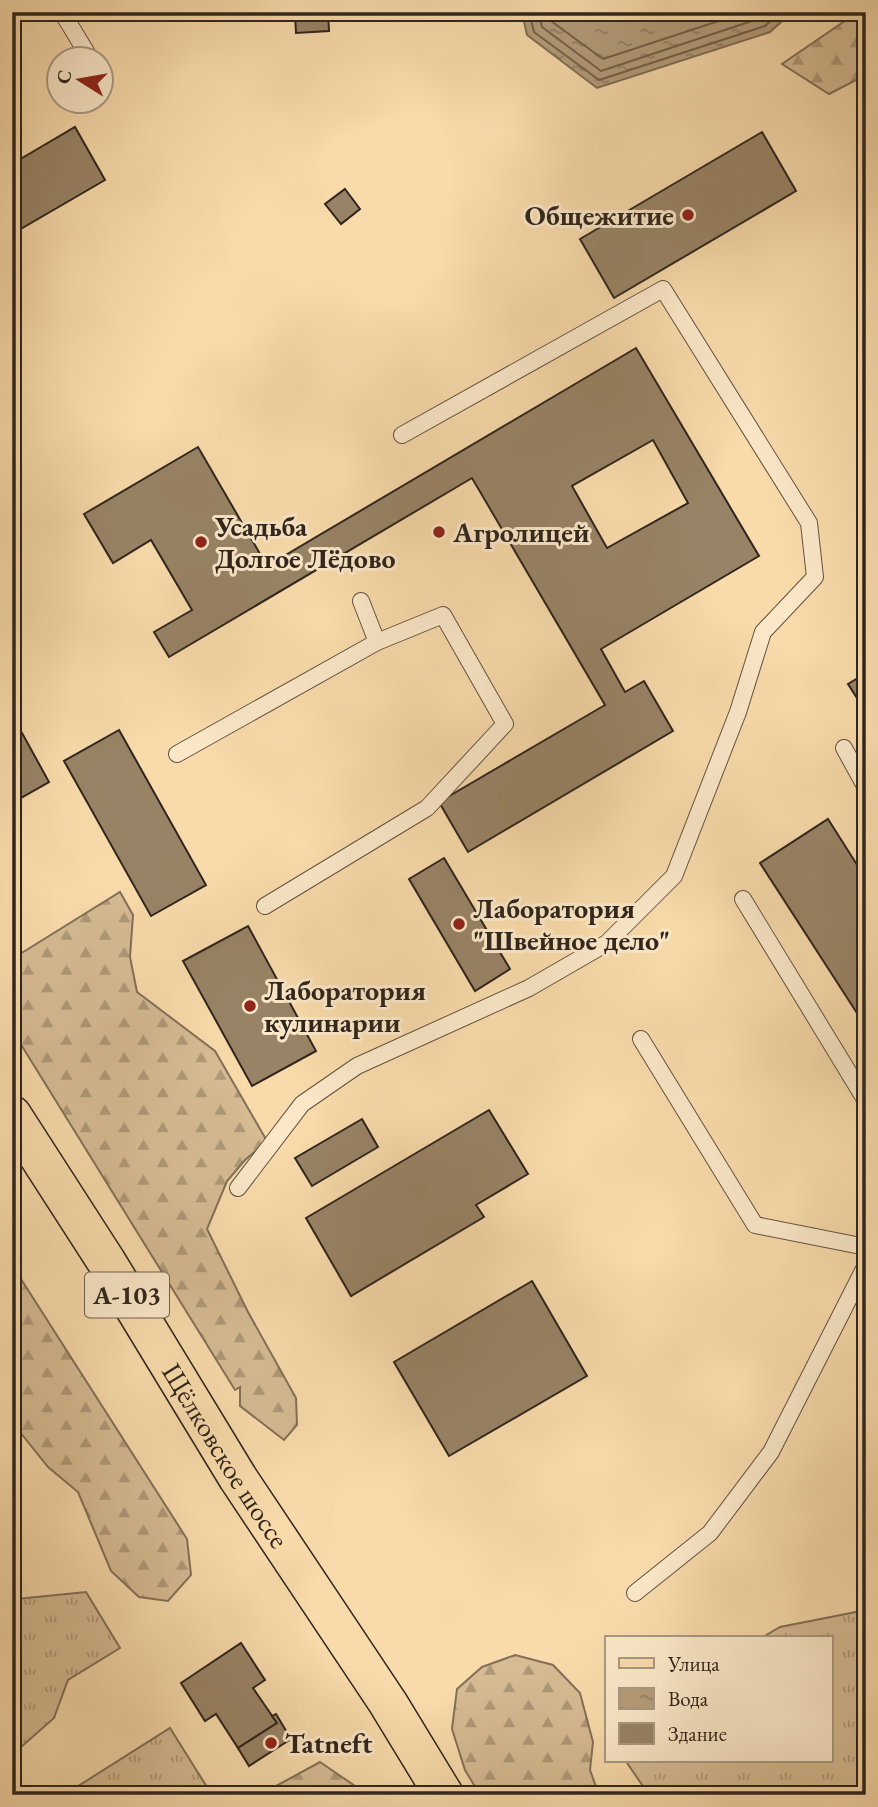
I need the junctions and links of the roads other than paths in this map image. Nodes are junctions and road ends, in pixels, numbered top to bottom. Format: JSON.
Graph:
{"nodes":[{"id":1,"x":62,"y":12,"type":"edge"},
{"id":2,"x":83,"y":46,"type":"edge"},
{"id":3,"x":402,"y":435,"type":"dead end"},
{"id":4,"x":361,"y":601,"type":"dead end"},
{"id":5,"x":377,"y":642,"type":"junction"},
{"id":6,"x":844,"y":748,"type":"dead end"},
{"id":7,"x":177,"y":754,"type":"dead end"},
{"id":8,"x":866,"y":788,"type":"edge"},
{"id":9,"x":743,"y":898,"type":"dead end"},
{"id":10,"x":265,"y":906,"type":"dead end"},
{"id":11,"x":640,"y":1040,"type":"dead end"},
{"id":12,"x":866,"y":1101,"type":"edge"},
{"id":13,"x":12,"y":1115,"type":"edge"},
{"id":14,"x":238,"y":1188,"type":"dead end"},
{"id":15,"x":866,"y":1247,"type":"edge"},
{"id":16,"x":866,"y":1265,"type":"edge"},
{"id":17,"x":635,"y":1593,"type":"dead end"},
{"id":18,"x":444,"y":1795,"type":"edge"}],
"edges":[{"from":1,"to":2,"type":"lane"},
{"from":3,"to":14,"type":"lane"},
{"from":4,"to":5,"type":"lane"},
{"from":5,"to":7,"type":"lane"},
{"from":5,"to":10,"type":"lane"},
{"from":6,"to":8,"type":"lane"},
{"from":9,"to":12,"type":"lane"},
{"from":11,"to":15,"type":"lane"},
{"from":13,"to":18,"type":"main road","name":"Щёлковское шоссе","number":"А-103"},
{"from":16,"to":17,"type":"lane"}]}
